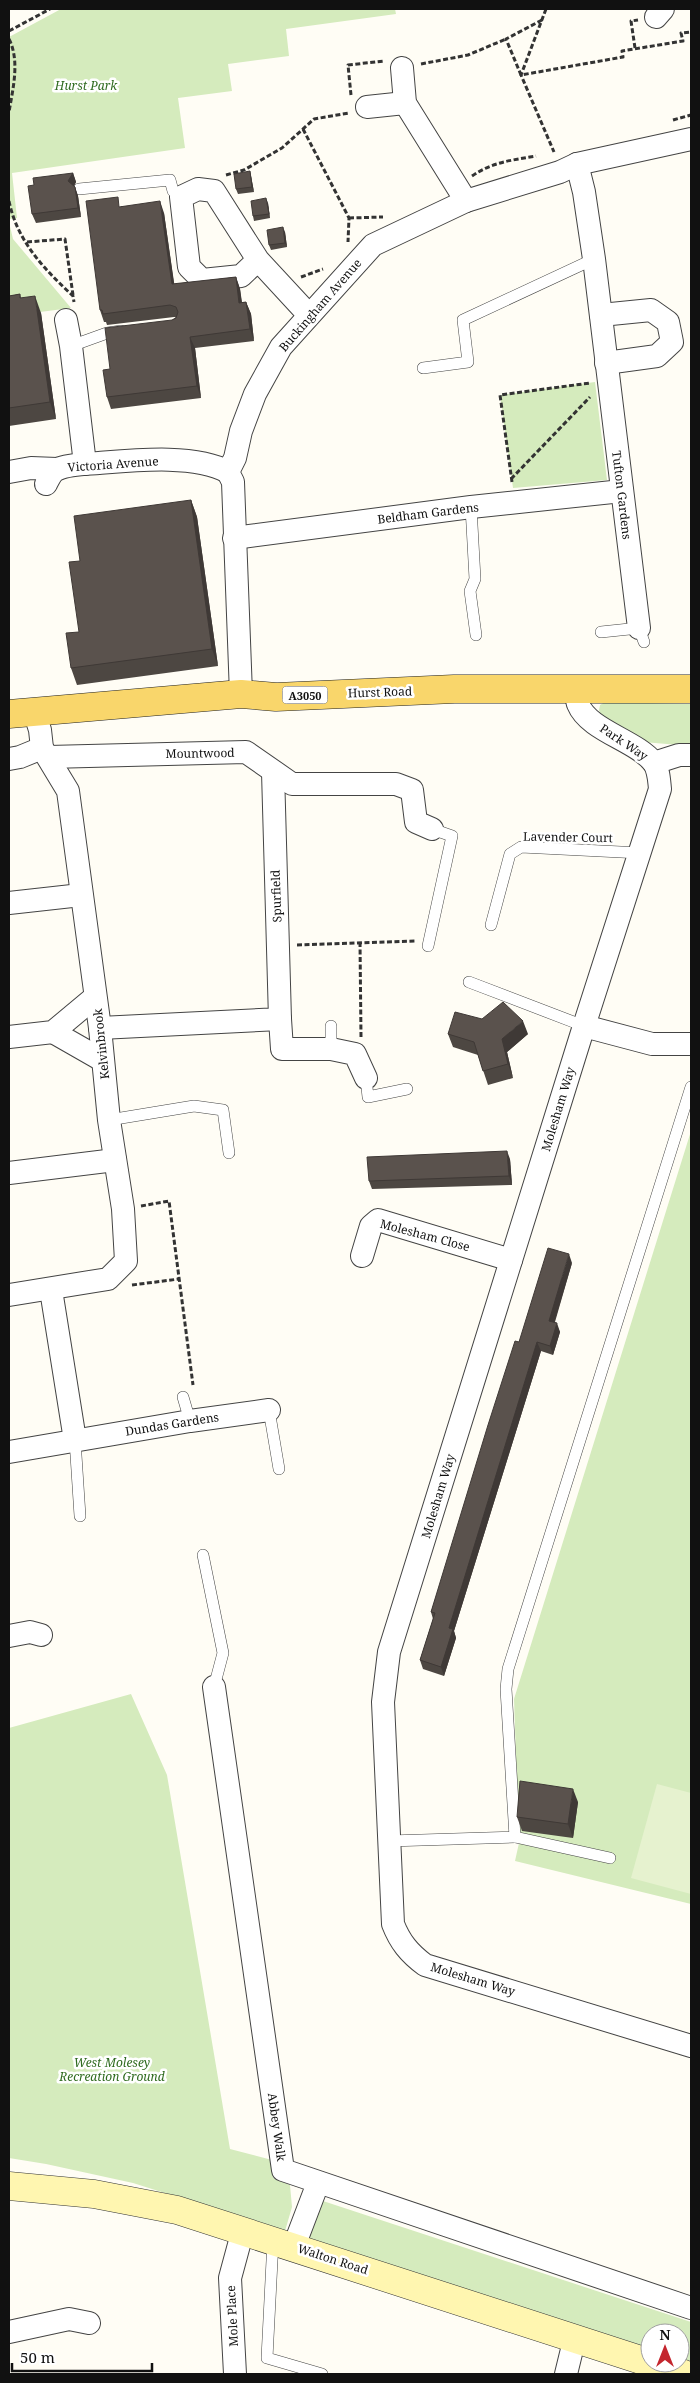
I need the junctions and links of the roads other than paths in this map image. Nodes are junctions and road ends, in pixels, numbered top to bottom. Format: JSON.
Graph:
{"nodes":[{"id":1,"x":402,"y":68,"type":"dead end"},
{"id":2,"x":405,"y":102,"type":"junction"},
{"id":3,"x":360,"y":108,"type":"road end"},
{"id":4,"x":691,"y":139,"type":"edge"},
{"id":5,"x":568,"y":168,"type":"junction"},
{"id":6,"x":79,"y":189,"type":"dead end"},
{"id":7,"x":181,"y":197,"type":"junction"},
{"id":8,"x":466,"y":201,"type":"junction"},
{"id":9,"x":594,"y":259,"type":"junction"},
{"id":10,"x":258,"y":260,"type":"junction"},
{"id":11,"x":308,"y":314,"type":"junction"},
{"id":12,"x":601,"y":315,"type":"junction"},
{"id":13,"x":66,"y":320,"type":"road end"},
{"id":14,"x":136,"y":329,"type":"edge"},
{"id":15,"x":71,"y":346,"type":"junction"},
{"id":16,"x":422,"y":368,"type":"dead end"},
{"id":17,"x":607,"y":371,"type":"junction"},
{"id":18,"x":85,"y":464,"type":"junction"},
{"id":19,"x":9,"y":472,"type":"edge"},
{"id":20,"x":228,"y":472,"type":"junction"},
{"id":21,"x":622,"y":491,"type":"junction"},
{"id":22,"x":471,"y":507,"type":"junction"},
{"id":23,"x":234,"y":538,"type":"junction"},
{"id":24,"x":601,"y":632,"type":"dead end"},
{"id":25,"x":476,"y":635,"type":"dead end"},
{"id":26,"x":641,"y":635,"type":"joint"},
{"id":27,"x":577,"y":689,"type":"junction"},
{"id":28,"x":691,"y":689,"type":"edge"},
{"id":29,"x":241,"y":694,"type":"junction"},
{"id":30,"x":15,"y":713,"type":"edge"},
{"id":31,"x":45,"y":753,"type":"junction"},
{"id":32,"x":691,"y":756,"type":"edge"},
{"id":33,"x":9,"y":759,"type":"edge"},
{"id":34,"x":654,"y":763,"type":"junction"},
{"id":35,"x":273,"y":772,"type":"junction"},
{"id":36,"x":432,"y":829,"type":"joint"},
{"id":37,"x":641,"y":853,"type":"junction"},
{"id":38,"x":81,"y":895,"type":"junction"},
{"id":39,"x":9,"y":903,"type":"edge"},
{"id":40,"x":490,"y":925,"type":"dead end"},
{"id":41,"x":429,"y":943,"type":"road end"},
{"id":42,"x":469,"y":982,"type":"dead end"},
{"id":43,"x":95,"y":997,"type":"junction"},
{"id":44,"x":280,"y":1019,"type":"junction"},
{"id":45,"x":331,"y":1026,"type":"dead end"},
{"id":46,"x":584,"y":1026,"type":"junction"},
{"id":47,"x":100,"y":1028,"type":"junction"},
{"id":48,"x":53,"y":1032,"type":"junction"},
{"id":49,"x":9,"y":1037,"type":"edge"},
{"id":50,"x":691,"y":1044,"type":"edge"},
{"id":51,"x":331,"y":1049,"type":"junction"},
{"id":52,"x":102,"y":1060,"type":"junction"},
{"id":53,"x":366,"y":1078,"type":"joint"},
{"id":54,"x":691,"y":1087,"type":"edge"},
{"id":55,"x":407,"y":1089,"type":"dead end"},
{"id":56,"x":109,"y":1120,"type":"junction"},
{"id":57,"x":229,"y":1153,"type":"dead end"},
{"id":58,"x":115,"y":1160,"type":"junction"},
{"id":59,"x":9,"y":1173,"type":"edge"},
{"id":60,"x":362,"y":1256,"type":"dead end"},
{"id":61,"x":512,"y":1260,"type":"junction"},
{"id":62,"x":51,"y":1290,"type":"junction"},
{"id":63,"x":9,"y":1295,"type":"edge"},
{"id":64,"x":183,"y":1398,"type":"road end"},
{"id":65,"x":270,"y":1410,"type":"joint"},
{"id":66,"x":190,"y":1421,"type":"junction"},
{"id":67,"x":75,"y":1440,"type":"junction"},
{"id":68,"x":9,"y":1452,"type":"edge"},
{"id":69,"x":279,"y":1469,"type":"dead end"},
{"id":70,"x":80,"y":1516,"type":"dead end"},
{"id":71,"x":203,"y":1555,"type":"dead end"},
{"id":72,"x":41,"y":1635,"type":"dead end"},
{"id":73,"x":9,"y":1636,"type":"edge"},
{"id":74,"x":214,"y":1687,"type":"joint"},
{"id":75,"x":515,"y":1837,"type":"junction"},
{"id":76,"x":389,"y":1841,"type":"junction"},
{"id":77,"x":610,"y":1858,"type":"dead end"},
{"id":78,"x":691,"y":2046,"type":"edge"},
{"id":79,"x":318,"y":2183,"type":"junction"},
{"id":80,"x":9,"y":2186,"type":"edge"},
{"id":81,"x":243,"y":2230,"type":"junction"},
{"id":82,"x":283,"y":2243,"type":"junction"},
{"id":83,"x":691,"y":2308,"type":"edge"},
{"id":84,"x":89,"y":2323,"type":"dead end"},
{"id":85,"x":9,"y":2332,"type":"edge"},
{"id":86,"x":575,"y":2337,"type":"junction"},
{"id":87,"x":640,"y":2359,"type":"edge"},
{"id":88,"x":235,"y":2374,"type":"edge"},
{"id":89,"x":322,"y":2374,"type":"edge"},
{"id":90,"x":566,"y":2374,"type":"edge"}],
"edges":[{"from":1,"to":2,"type":"street"},
{"from":2,"to":3,"type":"street"},
{"from":2,"to":8,"type":"street"},
{"from":4,"to":5,"type":"street","name":"Buckingham Avenue"},
{"from":5,"to":8,"type":"street","name":"Buckingham Avenue"},
{"from":5,"to":9,"type":"street","name":"Tufton Gardens"},
{"from":6,"to":7,"type":"lane"},
{"from":7,"to":10,"type":"street"},
{"from":7,"to":10,"type":"street"},
{"from":8,"to":11,"type":"street","name":"Buckingham Avenue"},
{"from":9,"to":12,"type":"street","name":"Tufton Gardens"},
{"from":9,"to":16,"type":"lane"},
{"from":10,"to":11,"type":"street"},
{"from":11,"to":20,"type":"street","name":"Buckingham Avenue"},
{"from":12,"to":17,"type":"street","name":"Tufton Gardens"},
{"from":12,"to":17,"type":"street"},
{"from":13,"to":15,"type":"street"},
{"from":14,"to":15,"type":"lane"},
{"from":15,"to":18,"type":"street"},
{"from":17,"to":21,"type":"street","name":"Tufton Gardens"},
{"from":18,"to":19,"type":"street","name":"Victoria Avenue"},
{"from":18,"to":20,"type":"street","name":"Victoria Avenue"},
{"from":20,"to":23,"type":"street"},
{"from":21,"to":22,"type":"street","name":"Beldham Gardens"},
{"from":21,"to":26,"type":"street","name":"Tufton Gardens"},
{"from":22,"to":23,"type":"street","name":"Beldham Gardens"},
{"from":22,"to":25,"type":"lane"},
{"from":23,"to":29,"type":"street"},
{"from":24,"to":26,"type":"lane"},
{"from":27,"to":28,"type":"main road","name":"Hurst Road","number":"A3050"},
{"from":27,"to":29,"type":"main road","name":"Hurst Road","number":"A3050"},
{"from":27,"to":34,"type":"street","name":"Park Way"},
{"from":29,"to":30,"type":"main road","name":"Hurst Road","number":"A3050"},
{"from":30,"to":31,"type":"street","name":"Kelvinbrook"},
{"from":31,"to":33,"type":"street"},
{"from":31,"to":35,"type":"street","name":"Mountwood"},
{"from":31,"to":38,"type":"street","name":"Kelvinbrook"},
{"from":32,"to":34,"type":"street","name":"Park Way"},
{"from":34,"to":37,"type":"street","name":"Molesham Way"},
{"from":35,"to":36,"type":"street","name":"Mountwood"},
{"from":35,"to":44,"type":"street","name":"Spurfield"},
{"from":36,"to":41,"type":"lane"},
{"from":37,"to":40,"type":"lane","name":"Lavender Court"},
{"from":37,"to":46,"type":"street","name":"Molesham Way"},
{"from":38,"to":39,"type":"street"},
{"from":38,"to":43,"type":"street","name":"Kelvinbrook"},
{"from":42,"to":46,"type":"lane"},
{"from":43,"to":47,"type":"street","name":"Kelvinbrook"},
{"from":43,"to":48,"type":"street"},
{"from":44,"to":47,"type":"street"},
{"from":44,"to":51,"type":"street","name":"Spurfield"},
{"from":45,"to":51,"type":"lane"},
{"from":46,"to":50,"type":"street"},
{"from":46,"to":61,"type":"street","name":"Molesham Way"},
{"from":47,"to":52,"type":"street","name":"Kelvinbrook"},
{"from":48,"to":49,"type":"street"},
{"from":48,"to":52,"type":"street"},
{"from":51,"to":53,"type":"street","name":"Spurfield"},
{"from":52,"to":56,"type":"street","name":"Kelvinbrook"},
{"from":53,"to":55,"type":"lane"},
{"from":54,"to":75,"type":"lane"},
{"from":56,"to":57,"type":"lane"},
{"from":56,"to":58,"type":"street","name":"Kelvinbrook"},
{"from":58,"to":59,"type":"street"},
{"from":58,"to":62,"type":"street","name":"Kelvinbrook"},
{"from":60,"to":61,"type":"street","name":"Molesham Close"},
{"from":61,"to":76,"type":"street","name":"Molesham Way"},
{"from":62,"to":63,"type":"street"},
{"from":62,"to":67,"type":"street"},
{"from":64,"to":66,"type":"lane"},
{"from":65,"to":66,"type":"street","name":"Dundas Gardens"},
{"from":65,"to":69,"type":"lane"},
{"from":66,"to":67,"type":"street","name":"Dundas Gardens"},
{"from":67,"to":68,"type":"street","name":"Dundas Gardens"},
{"from":67,"to":70,"type":"lane"},
{"from":71,"to":74,"type":"lane"},
{"from":72,"to":73,"type":"street"},
{"from":74,"to":79,"type":"street","name":"Abbey Walk"},
{"from":75,"to":76,"type":"lane"},
{"from":75,"to":77,"type":"lane"},
{"from":76,"to":78,"type":"street","name":"Molesham Way"},
{"from":79,"to":82,"type":"street"},
{"from":79,"to":83,"type":"street","name":"Abbey Walk"},
{"from":80,"to":81,"type":"main road","name":"Walton Road"},
{"from":81,"to":82,"type":"main road","name":"Walton Road"},
{"from":81,"to":88,"type":"street","name":"Mole Place"},
{"from":82,"to":86,"type":"main road","name":"Walton Road"},
{"from":82,"to":89,"type":"lane"},
{"from":84,"to":85,"type":"street"},
{"from":86,"to":87,"type":"main road","name":"Walton Road"},
{"from":86,"to":90,"type":"street"}]}
